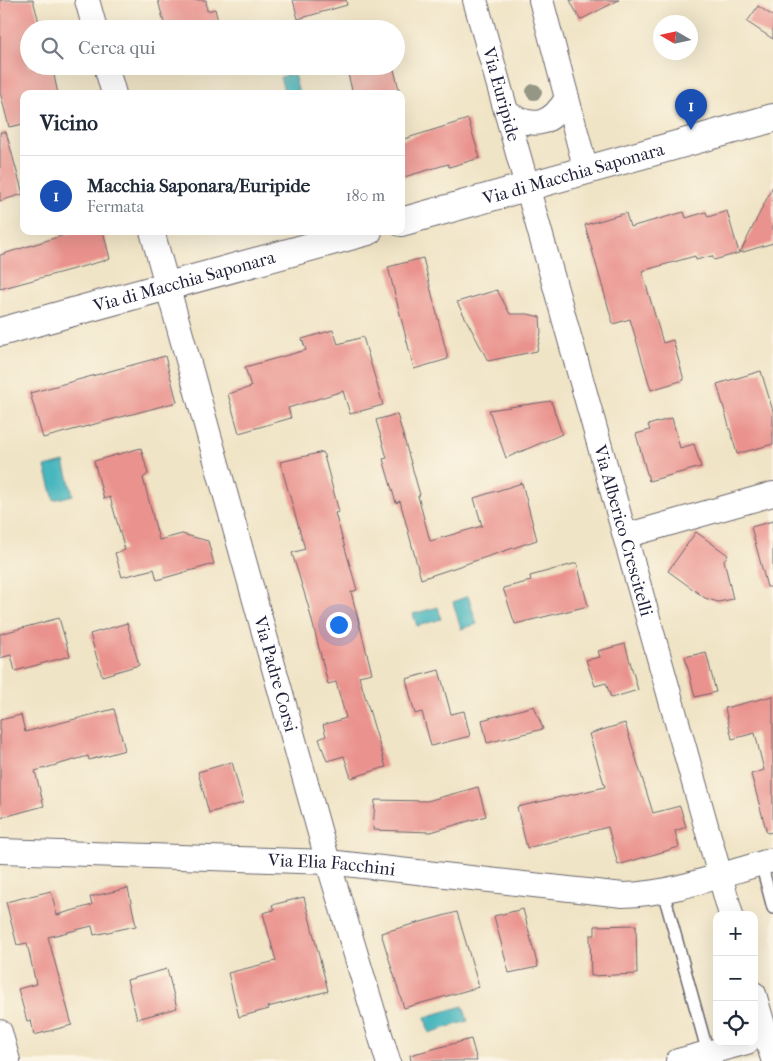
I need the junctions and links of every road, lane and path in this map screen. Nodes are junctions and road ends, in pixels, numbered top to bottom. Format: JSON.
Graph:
{"nodes":[{"id":1,"x":87,"y":0,"type":"edge"},
{"id":2,"x":475,"y":0,"type":"edge"},
{"id":3,"x":541,"y":0,"type":"edge"},
{"id":4,"x":93,"y":20,"type":"edge"},
{"id":5,"x":109,"y":75,"type":"edge"},
{"id":6,"x":113,"y":90,"type":"edge"},
{"id":7,"x":567,"y":98,"type":"junction"},
{"id":8,"x":507,"y":113,"type":"junction"},
{"id":9,"x":773,"y":118,"type":"edge"},
{"id":10,"x":586,"y":170,"type":"junction"},
{"id":11,"x":528,"y":188,"type":"junction"},
{"id":12,"x":405,"y":221,"type":"edge"},
{"id":13,"x":153,"y":235,"type":"edge"},
{"id":14,"x":353,"y":235,"type":"edge"},
{"id":15,"x":167,"y":286,"type":"junction"},
{"id":16,"x":0,"y":332,"type":"edge"},
{"id":17,"x":773,"y":494,"type":"edge"},
{"id":18,"x":625,"y":536,"type":"junction"},
{"id":19,"x":0,"y":851,"type":"edge"},
{"id":20,"x":767,"y":861,"type":"edge"},
{"id":21,"x":328,"y":862,"type":"junction"},
{"id":22,"x":720,"y":875,"type":"junction"},
{"id":23,"x":663,"y":891,"type":"junction"},
{"id":24,"x":773,"y":908,"type":"edge"},
{"id":25,"x":731,"y":911,"type":"edge"},
{"id":26,"x":755,"y":1001,"type":"edge"},
{"id":27,"x":0,"y":1032,"type":"edge"},
{"id":28,"x":763,"y":1043,"type":"edge"},
{"id":29,"x":708,"y":1053,"type":"junction"},
{"id":30,"x":8,"y":1061,"type":"edge"},
{"id":31,"x":388,"y":1061,"type":"edge"},
{"id":32,"x":678,"y":1061,"type":"edge"}],
"edges":[{"from":1,"to":4,"type":"street"},
{"from":2,"to":8,"type":"street","name":"Via Euripide"},
{"from":3,"to":7,"type":"street"},
{"from":5,"to":6,"type":"street"},
{"from":7,"to":8,"type":"street"},
{"from":7,"to":10,"type":"street"},
{"from":8,"to":11,"type":"street","name":"Via Euripide"},
{"from":9,"to":10,"type":"street","name":"Via di Macchia Saponara"},
{"from":10,"to":11,"type":"street","name":"Via di Macchia Saponara"},
{"from":11,"to":12,"type":"street","name":"Via di Macchia Saponara"},
{"from":11,"to":18,"type":"street","name":"Via Alberico Crescitelli"},
{"from":13,"to":15,"type":"street","name":"Via Padre Corsi"},
{"from":14,"to":15,"type":"street","name":"Via di Macchia Saponara"},
{"from":15,"to":16,"type":"street","name":"Via di Macchia Saponara"},
{"from":15,"to":21,"type":"street","name":"Via Padre Corsi"},
{"from":17,"to":18,"type":"street"},
{"from":18,"to":22,"type":"street","name":"Via Alberico Crescitelli"},
{"from":19,"to":21,"type":"street","name":"Via Elia Facchini"},
{"from":20,"to":22,"type":"street","name":"Via Elia Facchini"},
{"from":20,"to":24,"type":"lane"},
{"from":21,"to":23,"type":"street","name":"Via Elia Facchini"},
{"from":21,"to":31,"type":"street","name":"Via Padre Corsi"},
{"from":22,"to":23,"type":"street","name":"Via Elia Facchini"},
{"from":22,"to":25,"type":"street","name":"Via Alberico Crescitelli"},
{"from":23,"to":29,"type":"lane"},
{"from":26,"to":28,"type":"street"},
{"from":27,"to":30,"type":"street"},
{"from":28,"to":29,"type":"street"},
{"from":29,"to":32,"type":"street"}]}
